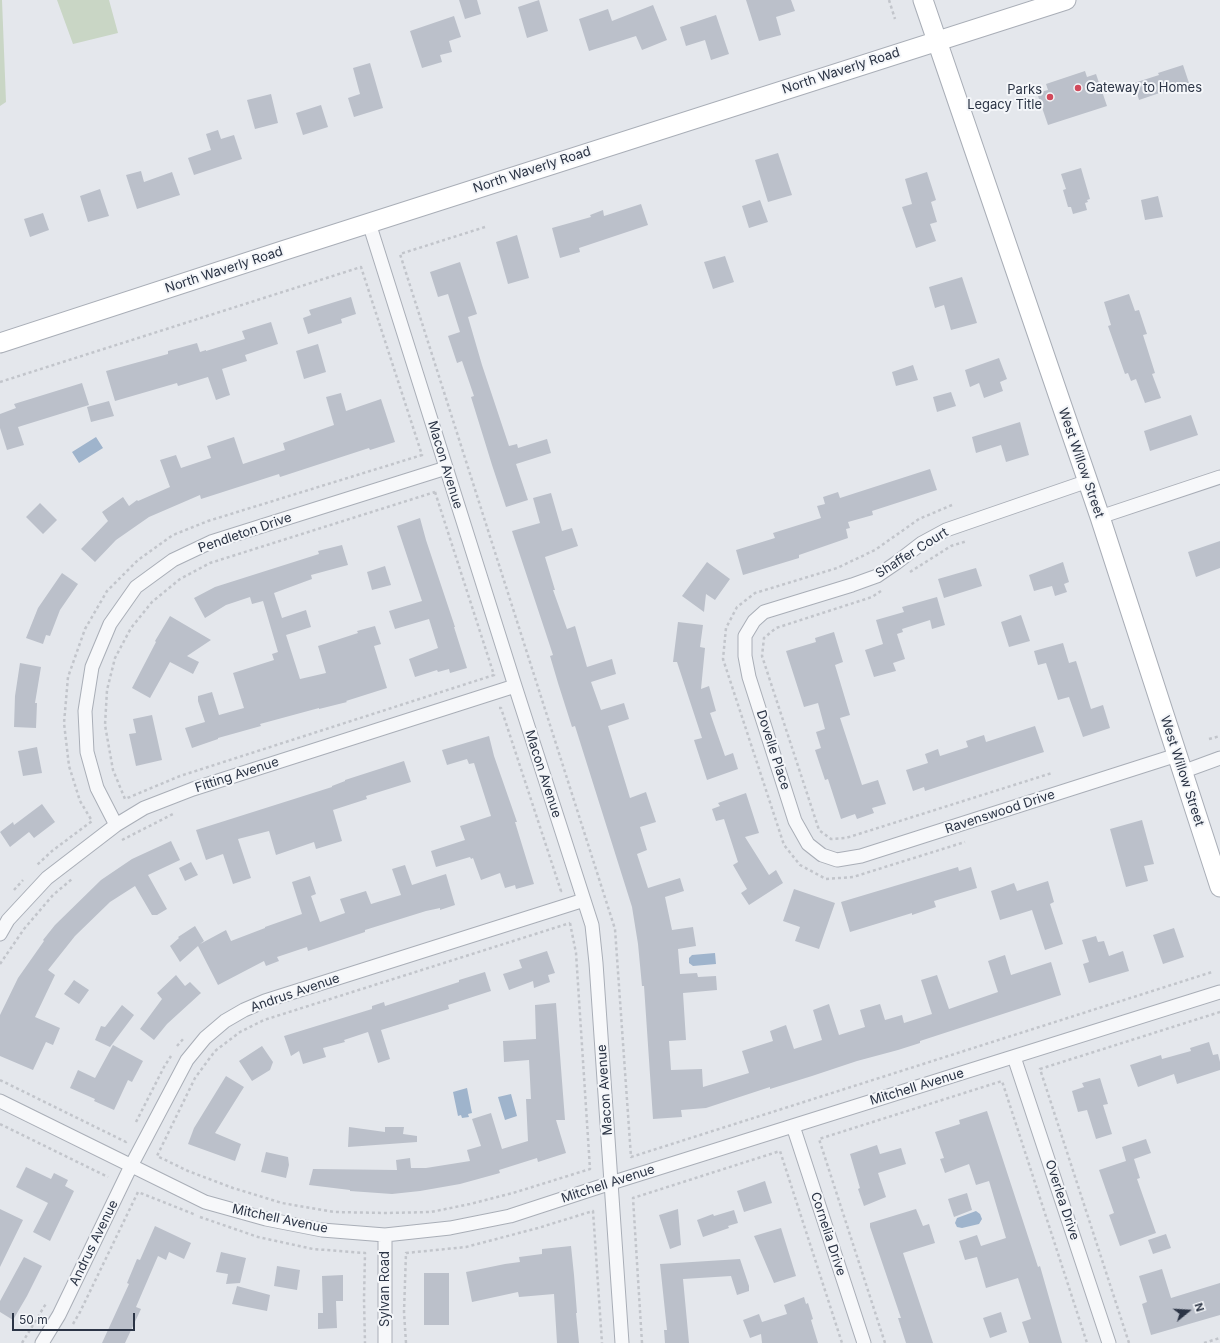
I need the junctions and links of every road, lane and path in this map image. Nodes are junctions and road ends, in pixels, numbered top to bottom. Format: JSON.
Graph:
{"nodes":[{"id":1,"x":889,"y":0,"type":"edge"},
{"id":2,"x":923,"y":0,"type":"edge"},
{"id":3,"x":1066,"y":0,"type":"edge"},
{"id":4,"x":895,"y":19,"type":"dead end"},
{"id":5,"x":936,"y":40,"type":"junction"},
{"id":6,"x":369,"y":223,"type":"junction"},
{"id":7,"x":485,"y":227,"type":"dead end"},
{"id":8,"x":0,"y":344,"type":"edge"},
{"id":9,"x":0,"y":382,"type":"edge"},
{"id":10,"x":446,"y":468,"type":"junction"},
{"id":11,"x":1220,"y":477,"type":"edge"},
{"id":12,"x":1088,"y":481,"type":"junction"},
{"id":13,"x":435,"y":492,"type":"joint"},
{"id":14,"x":952,"y":505,"type":"dead end"},
{"id":15,"x":1100,"y":517,"type":"junction"},
{"id":16,"x":967,"y":541,"type":"dead end"},
{"id":17,"x":905,"y":576,"type":"dead end"},
{"id":18,"x":885,"y":589,"type":"dead end"},
{"id":19,"x":745,"y":636,"type":"joint"},
{"id":20,"x":515,"y":686,"type":"junction"},
{"id":21,"x":494,"y":710,"type":"dead end"},
{"id":22,"x":1220,"y":736,"type":"edge"},
{"id":23,"x":1209,"y":739,"type":"dead end"},
{"id":24,"x":1220,"y":758,"type":"edge"},
{"id":25,"x":1180,"y":764,"type":"junction"},
{"id":26,"x":1052,"y":773,"type":"dead end"},
{"id":27,"x":174,"y":814,"type":"dead end"},
{"id":28,"x":116,"y":825,"type":"junction"},
{"id":29,"x":118,"y":842,"type":"dead end"},
{"id":30,"x":965,"y":842,"type":"dead end"},
{"id":31,"x":822,"y":855,"type":"joint"},
{"id":32,"x":37,"y":866,"type":"dead end"},
{"id":33,"x":27,"y":876,"type":"dead end"},
{"id":34,"x":75,"y":877,"type":"dead end"},
{"id":35,"x":1220,"y":887,"type":"edge"},
{"id":36,"x":13,"y":892,"type":"dead end"},
{"id":37,"x":553,"y":893,"type":"dead end"},
{"id":38,"x":584,"y":900,"type":"junction"},
{"id":39,"x":570,"y":923,"type":"joint"},
{"id":40,"x":0,"y":934,"type":"edge"},
{"id":41,"x":0,"y":964,"type":"edge"},
{"id":42,"x":1212,"y":972,"type":"dead end"},
{"id":43,"x":1220,"y":992,"type":"edge"},
{"id":44,"x":1220,"y":1012,"type":"edge"},
{"id":45,"x":185,"y":1037,"type":"dead end"},
{"id":46,"x":176,"y":1048,"type":"dead end"},
{"id":47,"x":172,"y":1054,"type":"dead end"},
{"id":48,"x":1014,"y":1057,"type":"junction"},
{"id":49,"x":0,"y":1080,"type":"edge"},
{"id":50,"x":0,"y":1101,"type":"edge"},
{"id":51,"x":0,"y":1124,"type":"edge"},
{"id":52,"x":793,"y":1126,"type":"junction"},
{"id":53,"x":133,"y":1128,"type":"dead end"},
{"id":54,"x":129,"y":1135,"type":"dead end"},
{"id":55,"x":131,"y":1166,"type":"junction"},
{"id":56,"x":109,"y":1176,"type":"dead end"},
{"id":57,"x":611,"y":1182,"type":"junction"},
{"id":58,"x":385,"y":1235,"type":"junction"},
{"id":59,"x":72,"y":1324,"type":"dead end"},
{"id":60,"x":1220,"y":1338,"type":"edge"},
{"id":61,"x":42,"y":1343,"type":"edge"},
{"id":62,"x":365,"y":1343,"type":"edge"},
{"id":63,"x":385,"y":1343,"type":"edge"},
{"id":64,"x":406,"y":1343,"type":"edge"},
{"id":65,"x":602,"y":1343,"type":"edge"},
{"id":66,"x":622,"y":1343,"type":"edge"},
{"id":67,"x":642,"y":1343,"type":"edge"},
{"id":68,"x":842,"y":1343,"type":"edge"},
{"id":69,"x":864,"y":1343,"type":"edge"},
{"id":70,"x":885,"y":1343,"type":"edge"},
{"id":71,"x":1088,"y":1343,"type":"edge"},
{"id":72,"x":1109,"y":1343,"type":"edge"},
{"id":73,"x":1129,"y":1343,"type":"edge"},
{"id":74,"x":1204,"y":1343,"type":"edge"}],
"edges":[{"from":1,"to":4,"type":"path"},
{"from":2,"to":5,"type":"main road","name":"West Willow Street"},
{"from":3,"to":5,"type":"main road","name":"North Waverly Road"},
{"from":5,"to":6,"type":"main road","name":"North Waverly Road"},
{"from":5,"to":12,"type":"main road","name":"West Willow Street"},
{"from":6,"to":8,"type":"main road","name":"North Waverly Road"},
{"from":6,"to":10,"type":"street","name":"Macon Avenue"},
{"from":7,"to":42,"type":"path"},
{"from":9,"to":32,"type":"path"},
{"from":10,"to":20,"type":"street","name":"Macon Avenue"},
{"from":10,"to":28,"type":"street","name":"Pendleton Drive"},
{"from":11,"to":15,"type":"street"},
{"from":12,"to":15,"type":"main road","name":"West Willow Street"},
{"from":12,"to":19,"type":"street","name":"Shaffer Court"},
{"from":13,"to":13,"type":"path"},
{"from":14,"to":30,"type":"path"},
{"from":15,"to":25,"type":"main road","name":"West Willow Street"},
{"from":16,"to":17,"type":"path"},
{"from":18,"to":26,"type":"path"},
{"from":19,"to":31,"type":"street","name":"Dovelle Place"},
{"from":20,"to":28,"type":"street","name":"Fitting Avenue"},
{"from":20,"to":38,"type":"street","name":"Macon Avenue"},
{"from":21,"to":37,"type":"path"},
{"from":22,"to":23,"type":"path"},
{"from":24,"to":25,"type":"street","name":"Ravenswood Drive"},
{"from":25,"to":31,"type":"street","name":"Ravenswood Drive"},
{"from":25,"to":35,"type":"main road","name":"West Willow Street"},
{"from":27,"to":29,"type":"path"},
{"from":28,"to":40,"type":"street","name":"Fitting Avenue"},
{"from":33,"to":36,"type":"path"},
{"from":34,"to":41,"type":"path"},
{"from":38,"to":55,"type":"street","name":"Andrus Avenue"},
{"from":38,"to":57,"type":"street","name":"Macon Avenue"},
{"from":39,"to":39,"type":"path"},
{"from":43,"to":48,"type":"street","name":"Mitchell Avenue"},
{"from":44,"to":73,"type":"path"},
{"from":45,"to":46,"type":"path"},
{"from":47,"to":53,"type":"path"},
{"from":48,"to":52,"type":"street","name":"Mitchell Avenue"},
{"from":48,"to":72,"type":"street","name":"Overlea Drive"},
{"from":49,"to":54,"type":"path"},
{"from":50,"to":55,"type":"street","name":"Mitchell Avenue"},
{"from":51,"to":56,"type":"path"},
{"from":52,"to":57,"type":"street","name":"Mitchell Avenue"},
{"from":52,"to":69,"type":"street","name":"Cornelia Drive"},
{"from":55,"to":58,"type":"street","name":"Mitchell Avenue"},
{"from":55,"to":61,"type":"street","name":"Andrus Avenue"},
{"from":57,"to":58,"type":"street","name":"Mitchell Avenue"},
{"from":57,"to":66,"type":"street","name":"Macon Avenue"},
{"from":58,"to":63,"type":"street","name":"Sylvan Road"},
{"from":59,"to":62,"type":"path"},
{"from":60,"to":74,"type":"path"},
{"from":64,"to":65,"type":"path"},
{"from":67,"to":68,"type":"path"},
{"from":70,"to":71,"type":"path"}]}
